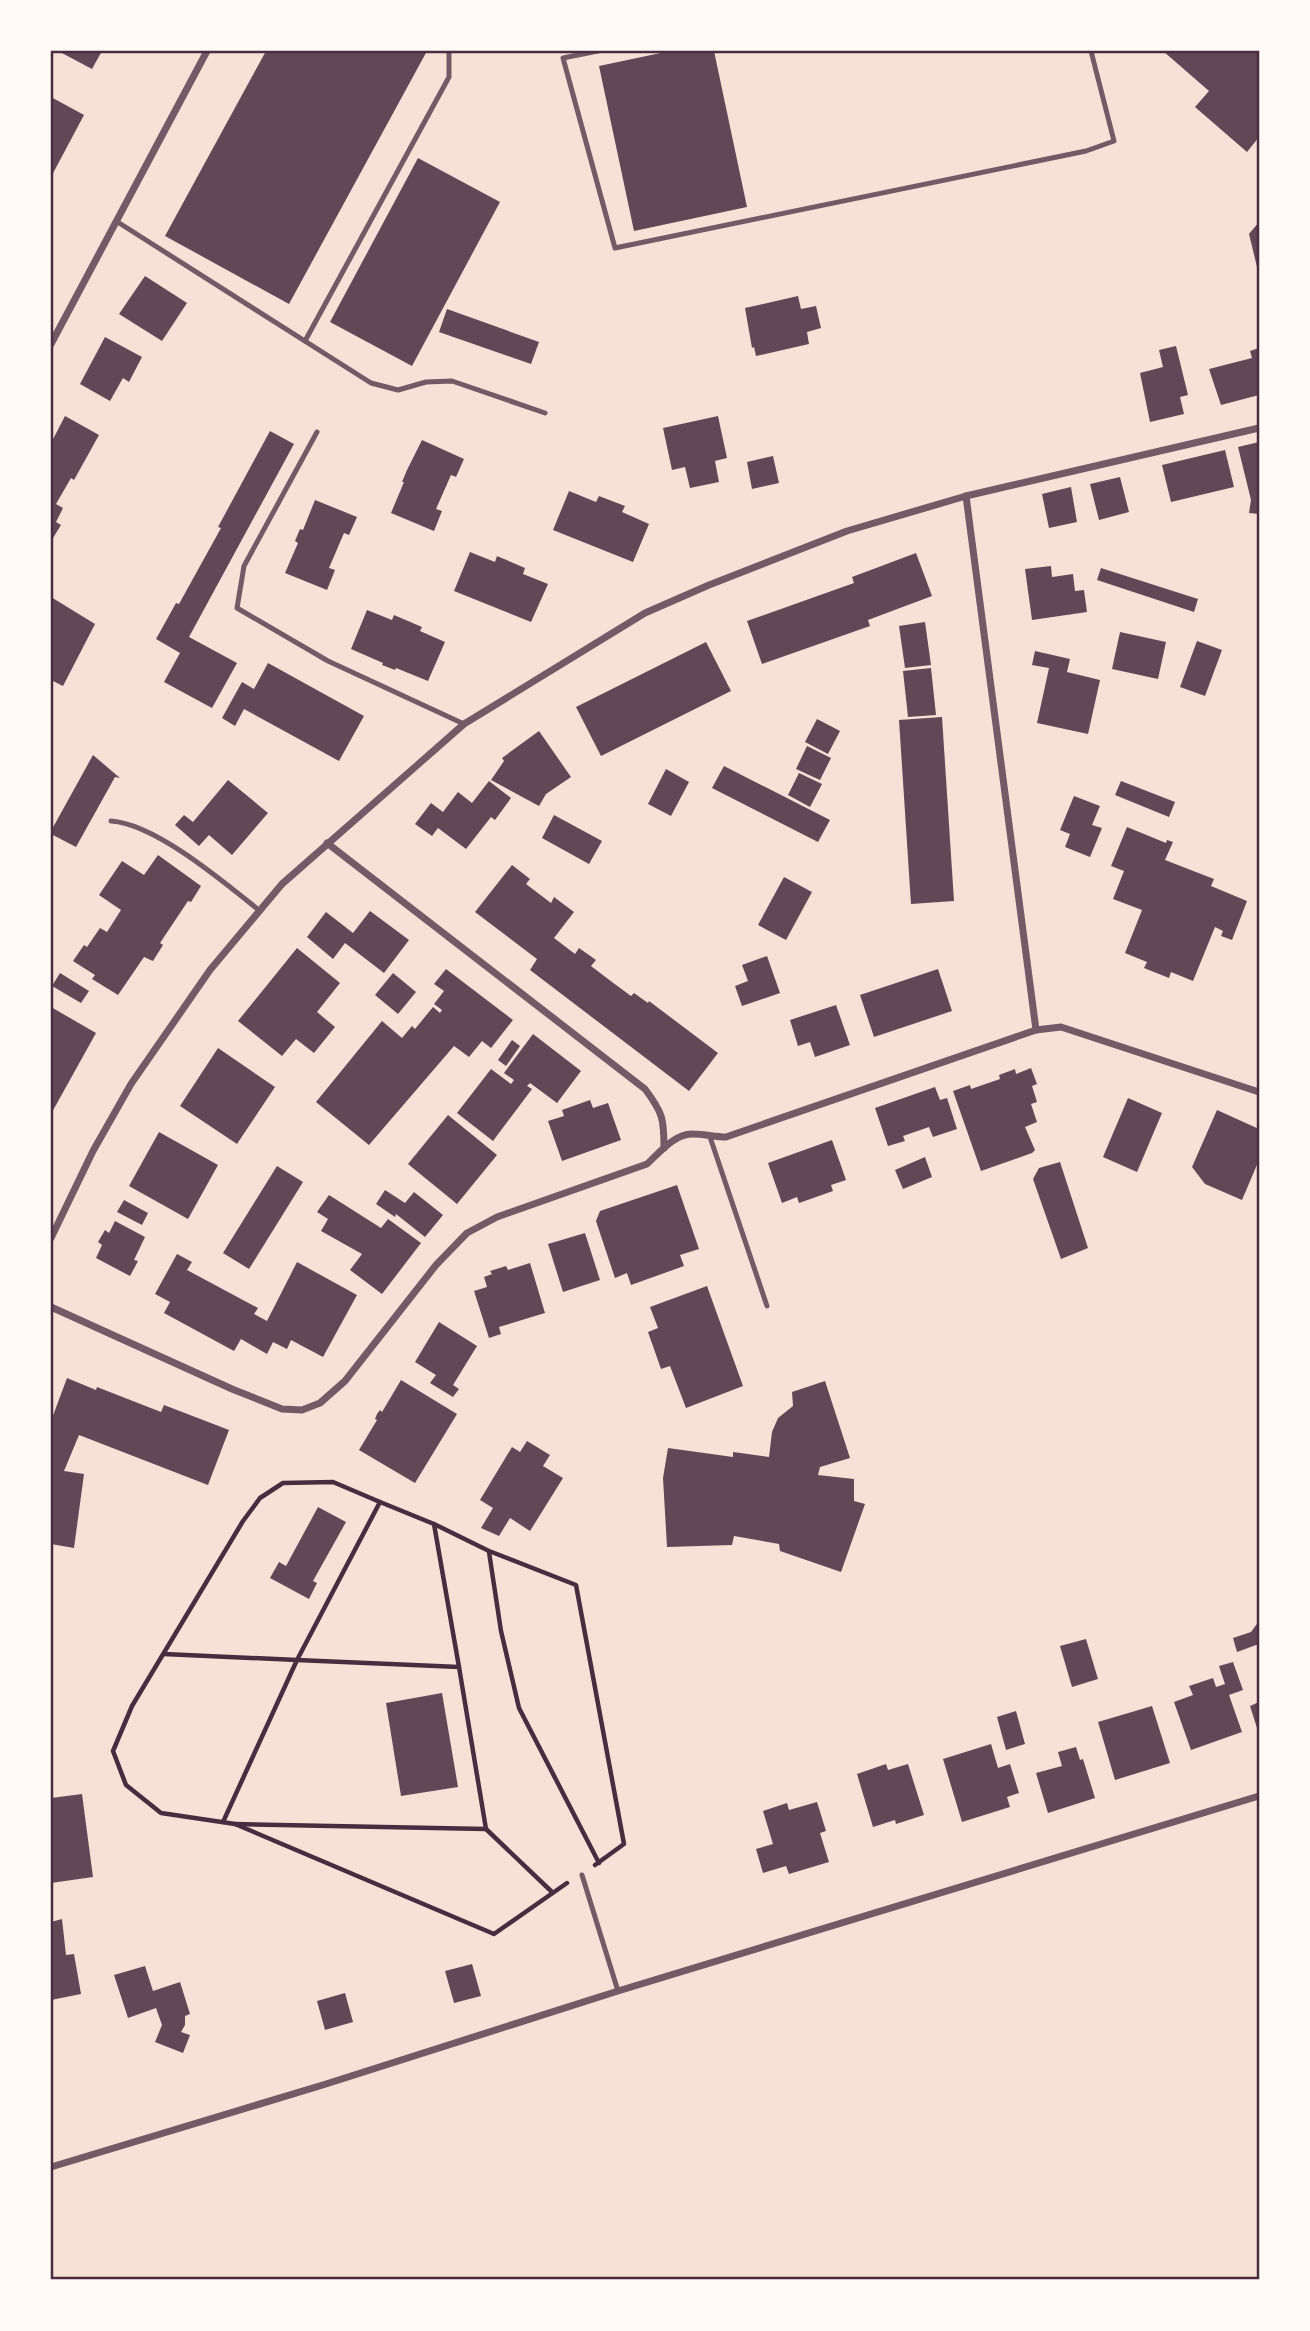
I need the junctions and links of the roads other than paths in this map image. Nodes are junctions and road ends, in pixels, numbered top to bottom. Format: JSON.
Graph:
{"nodes":[{"id":1,"x":207,"y":51,"type":"edge"},
{"id":2,"x":449,"y":51,"type":"edge"},
{"id":3,"x":598,"y":51,"type":"edge"},
{"id":4,"x":1091,"y":51,"type":"edge"},
{"id":5,"x":116,"y":221,"type":"junction"},
{"id":6,"x":305,"y":341,"type":"junction"},
{"id":7,"x":51,"y":344,"type":"edge"},
{"id":8,"x":545,"y":413,"type":"dead end"},
{"id":9,"x":1259,"y":428,"type":"edge"},
{"id":10,"x":317,"y":432,"type":"dead end"},
{"id":11,"x":966,"y":496,"type":"junction"},
{"id":12,"x":464,"y":724,"type":"junction"},
{"id":13,"x":111,"y":821,"type":"dead end"},
{"id":14,"x":327,"y":844,"type":"junction"},
{"id":15,"x":260,"y":911,"type":"junction"},
{"id":16,"x":1036,"y":1030,"type":"junction"},
{"id":17,"x":1259,"y":1092,"type":"edge"},
{"id":18,"x":710,"y":1137,"type":"junction"},
{"id":19,"x":664,"y":1148,"type":"junction"},
{"id":20,"x":51,"y":1238,"type":"edge"},
{"id":21,"x":767,"y":1306,"type":"dead end"},
{"id":22,"x":51,"y":1307,"type":"edge"},
{"id":23,"x":1259,"y":1796,"type":"edge"},
{"id":24,"x":582,"y":1875,"type":"road end"},
{"id":25,"x":618,"y":1990,"type":"junction"},
{"id":26,"x":51,"y":2167,"type":"edge"}],
"edges":[{"from":1,"to":5,"type":"street"},
{"from":2,"to":6,"type":"lane"},
{"from":3,"to":4,"type":"lane"},
{"from":5,"to":6,"type":"lane"},
{"from":5,"to":7,"type":"street"},
{"from":6,"to":8,"type":"lane"},
{"from":9,"to":11,"type":"street"},
{"from":10,"to":12,"type":"lane"},
{"from":11,"to":12,"type":"street"},
{"from":11,"to":16,"type":"street"},
{"from":12,"to":14,"type":"street"},
{"from":13,"to":15,"type":"lane"},
{"from":14,"to":15,"type":"street"},
{"from":14,"to":19,"type":"street"},
{"from":15,"to":20,"type":"street"},
{"from":16,"to":17,"type":"street"},
{"from":16,"to":18,"type":"street"},
{"from":18,"to":19,"type":"street"},
{"from":18,"to":21,"type":"lane"},
{"from":19,"to":22,"type":"street"},
{"from":23,"to":25,"type":"street"},
{"from":24,"to":25,"type":"lane"},
{"from":25,"to":26,"type":"street"}]}
